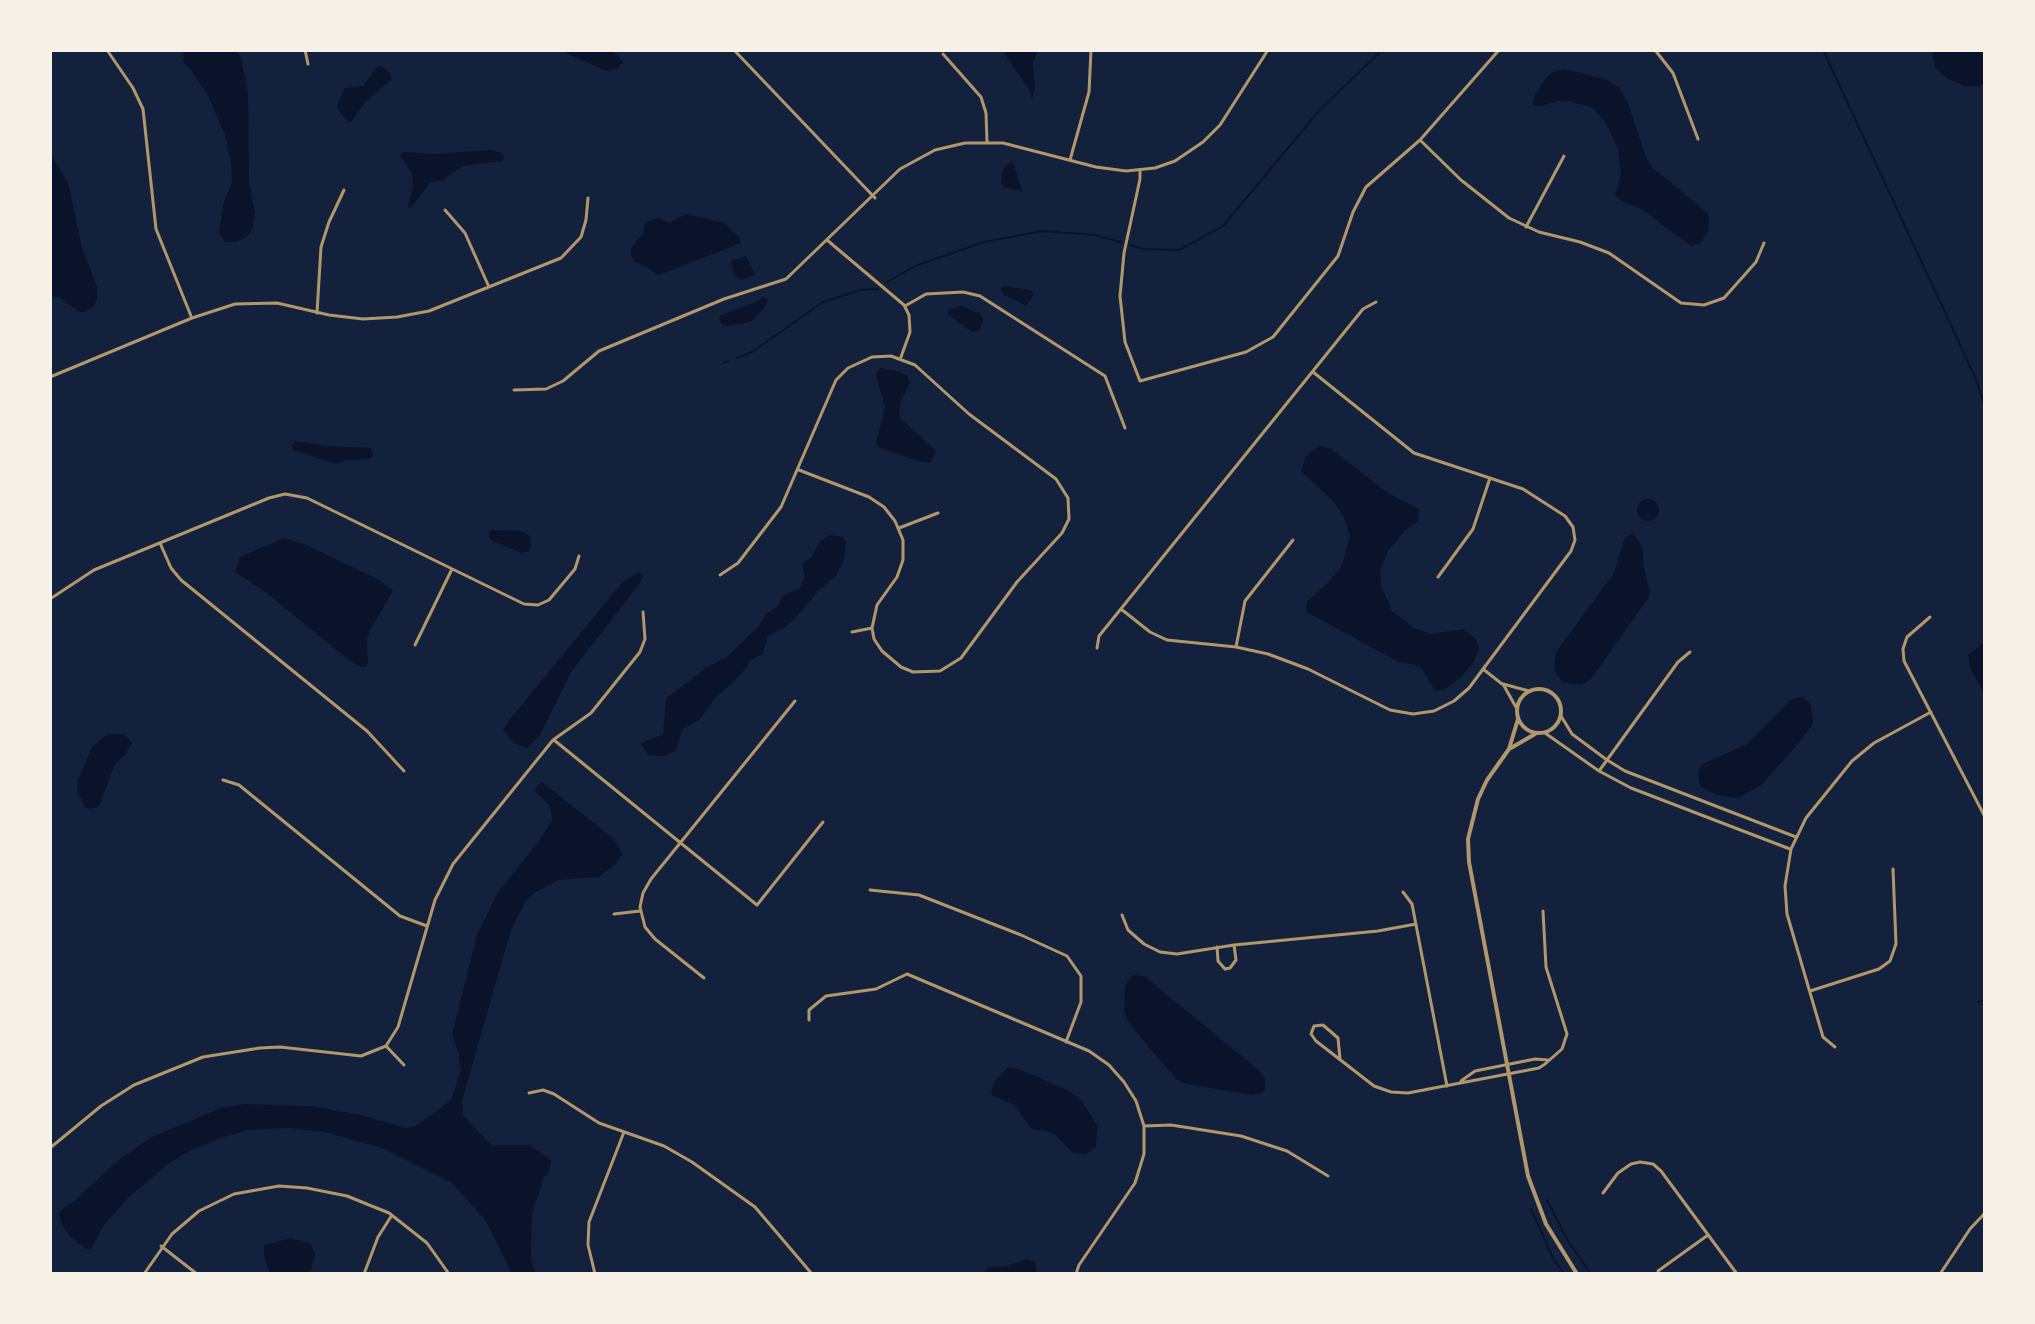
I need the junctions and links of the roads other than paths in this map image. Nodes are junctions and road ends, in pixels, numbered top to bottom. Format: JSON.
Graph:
{"nodes":[{"id":1,"x":107,"y":50,"type":"edge"},
{"id":2,"x":305,"y":50,"type":"edge"},
{"id":3,"x":735,"y":50,"type":"edge"},
{"id":4,"x":1091,"y":50,"type":"edge"},
{"id":5,"x":1268,"y":50,"type":"edge"},
{"id":6,"x":1499,"y":50,"type":"edge"},
{"id":7,"x":1655,"y":50,"type":"edge"},
{"id":8,"x":943,"y":54,"type":"dead end"},
{"id":9,"x":308,"y":64,"type":"dead end"},
{"id":10,"x":1698,"y":139,"type":"dead end"},
{"id":11,"x":1420,"y":140,"type":"junction"},
{"id":12,"x":987,"y":142,"type":"junction"},
{"id":13,"x":1564,"y":156,"type":"dead end"},
{"id":14,"x":1070,"y":160,"type":"junction"},
{"id":15,"x":1140,"y":170,"type":"junction"},
{"id":16,"x":344,"y":190,"type":"dead end"},
{"id":17,"x":874,"y":196,"type":"junction"},
{"id":18,"x":588,"y":198,"type":"dead end"},
{"id":19,"x":445,"y":210,"type":"dead end"},
{"id":20,"x":1526,"y":227,"type":"junction"},
{"id":21,"x":827,"y":240,"type":"junction"},
{"id":22,"x":1764,"y":243,"type":"dead end"},
{"id":23,"x":489,"y":287,"type":"junction"},
{"id":24,"x":1376,"y":302,"type":"dead end"},
{"id":25,"x":905,"y":306,"type":"junction"},
{"id":26,"x":317,"y":313,"type":"junction"},
{"id":27,"x":192,"y":318,"type":"junction"},
{"id":28,"x":900,"y":358,"type":"junction"},
{"id":29,"x":1313,"y":372,"type":"junction"},
{"id":30,"x":50,"y":377,"type":"edge"},
{"id":31,"x":514,"y":390,"type":"dead end"},
{"id":32,"x":1125,"y":428,"type":"dead end"},
{"id":33,"x":799,"y":470,"type":"junction"},
{"id":34,"x":1490,"y":478,"type":"junction"},
{"id":35,"x":938,"y":513,"type":"dead end"},
{"id":36,"x":899,"y":528,"type":"junction"},
{"id":37,"x":1293,"y":540,"type":"dead end"},
{"id":38,"x":160,"y":543,"type":"junction"},
{"id":39,"x":579,"y":556,"type":"dead end"},
{"id":40,"x":452,"y":569,"type":"junction"},
{"id":41,"x":720,"y":575,"type":"dead end"},
{"id":42,"x":1438,"y":577,"type":"dead end"},
{"id":43,"x":50,"y":599,"type":"edge"},
{"id":44,"x":1121,"y":609,"type":"junction"},
{"id":45,"x":643,"y":612,"type":"dead end"},
{"id":46,"x":1930,"y":617,"type":"dead end"},
{"id":47,"x":872,"y":628,"type":"junction"},
{"id":48,"x":852,"y":632,"type":"dead end"},
{"id":49,"x":415,"y":645,"type":"dead end"},
{"id":50,"x":1236,"y":647,"type":"junction"},
{"id":51,"x":1097,"y":648,"type":"dead end"},
{"id":52,"x":1690,"y":652,"type":"dead end"},
{"id":53,"x":1483,"y":669,"type":"junction"},
{"id":54,"x":1503,"y":684,"type":"junction"},
{"id":55,"x":1529,"y":691,"type":"junction"},
{"id":56,"x":795,"y":701,"type":"dead end"},
{"id":57,"x":1517,"y":709,"type":"junction"},
{"id":58,"x":1931,"y":712,"type":"junction"},
{"id":59,"x":1561,"y":716,"type":"junction"},
{"id":60,"x":1518,"y":719,"type":"junction"},
{"id":61,"x":1545,"y":733,"type":"junction"},
{"id":62,"x":1536,"y":734,"type":"junction"},
{"id":63,"x":553,"y":740,"type":"junction"},
{"id":64,"x":1509,"y":749,"type":"junction"},
{"id":65,"x":1607,"y":760,"type":"junction"},
{"id":66,"x":404,"y":771,"type":"dead end"},
{"id":67,"x":1599,"y":771,"type":"junction"},
{"id":68,"x":223,"y":780,"type":"dead end"},
{"id":69,"x":1718,"y":808,"type":"junction"},
{"id":70,"x":1985,"y":817,"type":"edge"},
{"id":71,"x":1714,"y":821,"type":"junction"},
{"id":72,"x":823,"y":822,"type":"dead end"},
{"id":73,"x":1796,"y":837,"type":"junction"},
{"id":74,"x":680,"y":843,"type":"junction"},
{"id":75,"x":1791,"y":849,"type":"junction"},
{"id":76,"x":1893,"y":869,"type":"dead end"},
{"id":77,"x":870,"y":890,"type":"dead end"},
{"id":78,"x":1403,"y":892,"type":"dead end"},
{"id":79,"x":640,"y":911,"type":"junction"},
{"id":80,"x":1543,"y":911,"type":"dead end"},
{"id":81,"x":614,"y":914,"type":"dead end"},
{"id":82,"x":1122,"y":915,"type":"dead end"},
{"id":83,"x":1416,"y":924,"type":"junction"},
{"id":84,"x":427,"y":926,"type":"junction"},
{"id":85,"x":1234,"y":945,"type":"junction"},
{"id":86,"x":1217,"y":947,"type":"junction"},
{"id":87,"x":704,"y":978,"type":"dead end"},
{"id":88,"x":1810,"y":991,"type":"junction"},
{"id":89,"x":809,"y":1020,"type":"dead end"},
{"id":90,"x":1066,"y":1042,"type":"junction"},
{"id":91,"x":386,"y":1046,"type":"junction"},
{"id":92,"x":1835,"y":1047,"type":"dead end"},
{"id":93,"x":1340,"y":1059,"type":"junction"},
{"id":94,"x":1549,"y":1060,"type":"junction"},
{"id":95,"x":404,"y":1065,"type":"dead end"},
{"id":96,"x":1507,"y":1065,"type":"junction"},
{"id":97,"x":1509,"y":1073,"type":"junction"},
{"id":98,"x":1461,"y":1081,"type":"junction"},
{"id":99,"x":1447,"y":1086,"type":"junction"},
{"id":100,"x":529,"y":1093,"type":"dead end"},
{"id":101,"x":1144,"y":1126,"type":"junction"},
{"id":102,"x":624,"y":1132,"type":"junction"},
{"id":103,"x":50,"y":1148,"type":"edge"},
{"id":104,"x":1328,"y":1176,"type":"dead end"},
{"id":105,"x":1603,"y":1193,"type":"dead end"},
{"id":106,"x":1985,"y":1213,"type":"edge"},
{"id":107,"x":392,"y":1215,"type":"junction"},
{"id":108,"x":1708,"y":1235,"type":"junction"},
{"id":109,"x":161,"y":1246,"type":"junction"},
{"id":110,"x":1658,"y":1271,"type":"dead end"},
{"id":111,"x":144,"y":1274,"type":"edge"},
{"id":112,"x":197,"y":1274,"type":"edge"},
{"id":113,"x":364,"y":1274,"type":"edge"},
{"id":114,"x":449,"y":1274,"type":"edge"},
{"id":115,"x":595,"y":1274,"type":"edge"},
{"id":116,"x":812,"y":1274,"type":"edge"},
{"id":117,"x":1076,"y":1274,"type":"edge"},
{"id":118,"x":1577,"y":1274,"type":"edge"},
{"id":119,"x":1737,"y":1274,"type":"edge"},
{"id":120,"x":1940,"y":1274,"type":"edge"}],
"edges":[{"from":1,"to":27,"type":"street"},
{"from":2,"to":9,"type":"street"},
{"from":3,"to":17,"type":"street"},
{"from":4,"to":14,"type":"street"},
{"from":5,"to":15,"type":"street"},
{"from":6,"to":11,"type":"street"},
{"from":7,"to":10,"type":"street"},
{"from":8,"to":12,"type":"street"},
{"from":11,"to":15,"type":"street"},
{"from":11,"to":20,"type":"street"},
{"from":12,"to":14,"type":"street"},
{"from":12,"to":17,"type":"street"},
{"from":13,"to":20,"type":"street"},
{"from":14,"to":15,"type":"street"},
{"from":16,"to":26,"type":"street"},
{"from":17,"to":21,"type":"street"},
{"from":18,"to":23,"type":"street"},
{"from":19,"to":23,"type":"street"},
{"from":20,"to":22,"type":"street"},
{"from":21,"to":25,"type":"street"},
{"from":21,"to":31,"type":"street"},
{"from":23,"to":26,"type":"street"},
{"from":24,"to":29,"type":"street"},
{"from":25,"to":28,"type":"street"},
{"from":25,"to":32,"type":"street"},
{"from":26,"to":27,"type":"street"},
{"from":27,"to":30,"type":"street"},
{"from":28,"to":33,"type":"street"},
{"from":28,"to":47,"type":"street"},
{"from":29,"to":34,"type":"street"},
{"from":29,"to":44,"type":"street"},
{"from":33,"to":36,"type":"street"},
{"from":33,"to":41,"type":"street"},
{"from":34,"to":42,"type":"street"},
{"from":34,"to":53,"type":"street"},
{"from":35,"to":36,"type":"street"},
{"from":36,"to":47,"type":"street"},
{"from":37,"to":50,"type":"street"},
{"from":38,"to":40,"type":"street"},
{"from":38,"to":43,"type":"street"},
{"from":38,"to":66,"type":"street"},
{"from":39,"to":40,"type":"street"},
{"from":40,"to":49,"type":"street"},
{"from":44,"to":50,"type":"street"},
{"from":44,"to":51,"type":"street"},
{"from":45,"to":63,"type":"street"},
{"from":46,"to":58,"type":"street"},
{"from":47,"to":48,"type":"street"},
{"from":50,"to":53,"type":"street"},
{"from":52,"to":65,"type":"street"},
{"from":53,"to":54,"type":"street"},
{"from":54,"to":55,"type":"street"},
{"from":54,"to":57,"type":"street"},
{"from":55,"to":57,"type":"street"},
{"from":55,"to":59,"type":"street"},
{"from":56,"to":74,"type":"street"},
{"from":57,"to":60,"type":"street"},
{"from":58,"to":70,"type":"street"},
{"from":58,"to":73,"type":"street"},
{"from":59,"to":61,"type":"street"},
{"from":59,"to":65,"type":"street"},
{"from":60,"to":62,"type":"street"},
{"from":60,"to":64,"type":"street"},
{"from":61,"to":62,"type":"street"},
{"from":61,"to":67,"type":"street"},
{"from":62,"to":64,"type":"street"},
{"from":63,"to":74,"type":"street"},
{"from":63,"to":84,"type":"street"},
{"from":64,"to":96,"type":"street"},
{"from":65,"to":67,"type":"street"},
{"from":65,"to":69,"type":"street"},
{"from":67,"to":71,"type":"street"},
{"from":68,"to":84,"type":"street"},
{"from":69,"to":71,"type":"street"},
{"from":69,"to":73,"type":"street"},
{"from":71,"to":75,"type":"street"},
{"from":72,"to":74,"type":"street"},
{"from":73,"to":75,"type":"street"},
{"from":74,"to":79,"type":"street"},
{"from":75,"to":88,"type":"street"},
{"from":76,"to":88,"type":"street"},
{"from":77,"to":90,"type":"street"},
{"from":78,"to":83,"type":"street"},
{"from":79,"to":81,"type":"street"},
{"from":79,"to":87,"type":"street"},
{"from":80,"to":94,"type":"street"},
{"from":82,"to":86,"type":"street"},
{"from":83,"to":85,"type":"street"},
{"from":83,"to":99,"type":"street"},
{"from":84,"to":91,"type":"street"},
{"from":85,"to":86,"type":"street"},
{"from":85,"to":86,"type":"street"},
{"from":88,"to":92,"type":"street"},
{"from":89,"to":90,"type":"street"},
{"from":90,"to":101,"type":"street"},
{"from":91,"to":95,"type":"street"},
{"from":91,"to":103,"type":"street"},
{"from":93,"to":93,"type":"street"},
{"from":93,"to":99,"type":"street"},
{"from":94,"to":96,"type":"street"},
{"from":94,"to":97,"type":"street"},
{"from":96,"to":97,"type":"street"},
{"from":96,"to":98,"type":"street"},
{"from":97,"to":98,"type":"street"},
{"from":97,"to":118,"type":"street"},
{"from":98,"to":99,"type":"street"},
{"from":100,"to":102,"type":"street"},
{"from":101,"to":104,"type":"street"},
{"from":101,"to":117,"type":"street"},
{"from":102,"to":115,"type":"street"},
{"from":102,"to":116,"type":"street"},
{"from":105,"to":108,"type":"street"},
{"from":106,"to":120,"type":"street"},
{"from":107,"to":109,"type":"street"},
{"from":107,"to":113,"type":"street"},
{"from":107,"to":114,"type":"street"},
{"from":108,"to":110,"type":"street"},
{"from":108,"to":119,"type":"street"},
{"from":109,"to":111,"type":"street"},
{"from":109,"to":112,"type":"street"}]}
